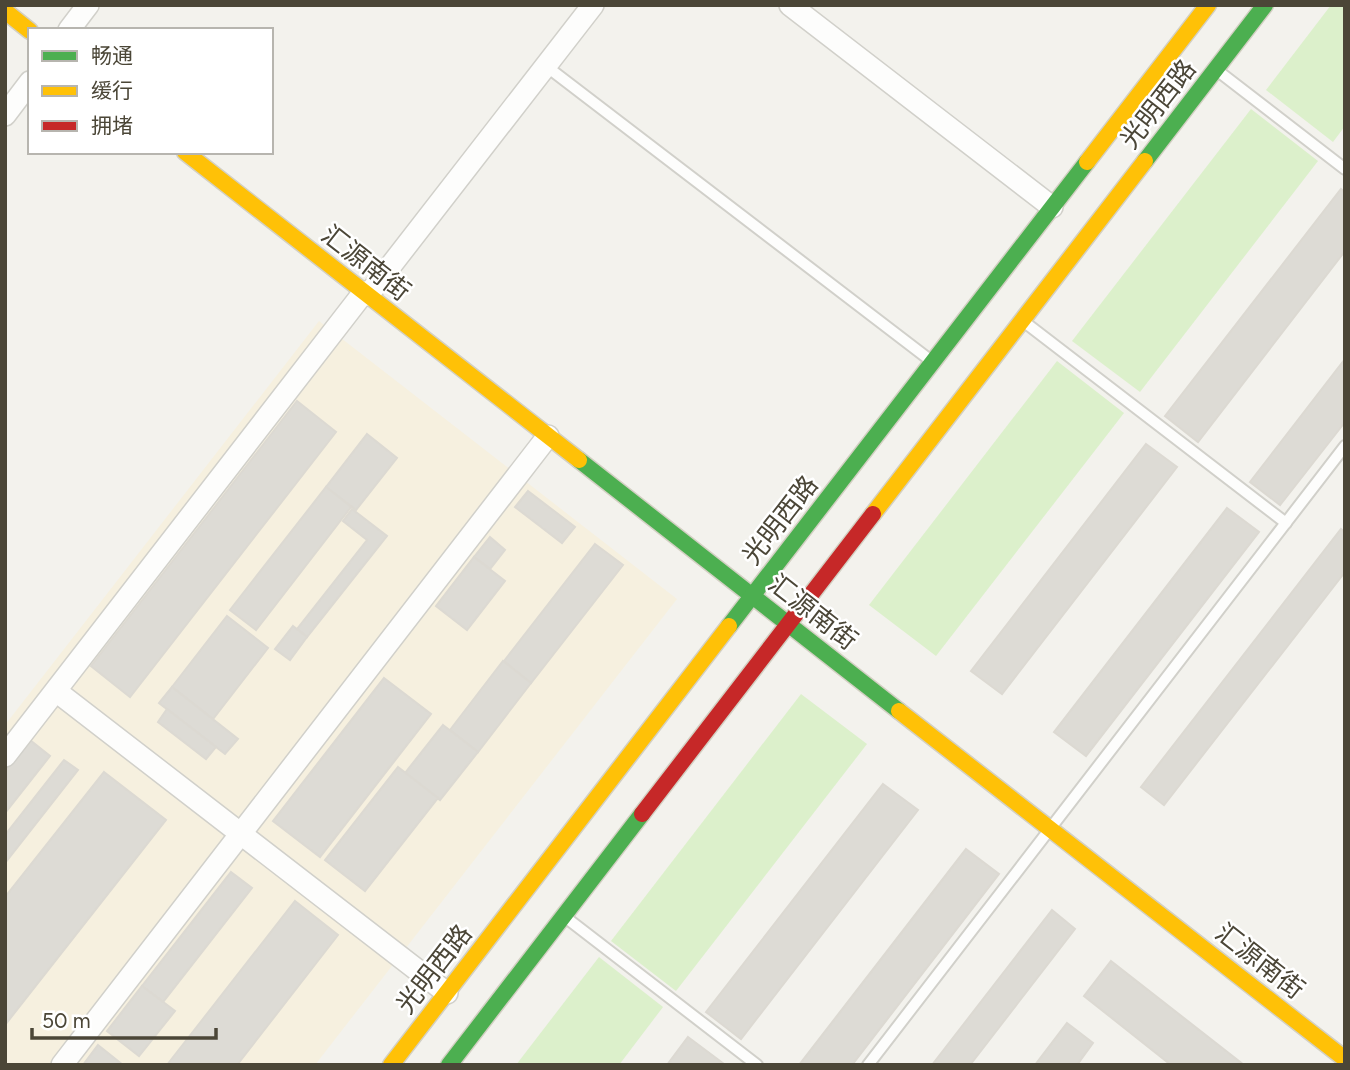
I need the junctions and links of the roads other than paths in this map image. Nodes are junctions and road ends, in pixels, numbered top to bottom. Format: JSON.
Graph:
{"nodes":[{"id":1,"x":88,"y":5,"type":"edge"},
{"id":2,"x":593,"y":5,"type":"edge"},
{"id":3,"x":790,"y":5,"type":"edge"},
{"id":4,"x":1208,"y":5,"type":"edge"},
{"id":5,"x":1265,"y":5,"type":"edge"},
{"id":6,"x":5,"y":11,"type":"edge"},
{"id":7,"x":28,"y":28,"type":"edge"},
{"id":8,"x":71,"y":28,"type":"edge"},
{"id":9,"x":546,"y":66,"type":"junction"},
{"id":10,"x":1216,"y":69,"type":"junction"},
{"id":11,"x":28,"y":85,"type":"edge"},
{"id":12,"x":5,"y":115,"type":"edge"},
{"id":13,"x":188,"y":154,"type":"edge"},
{"id":14,"x":1345,"y":169,"type":"edge"},
{"id":15,"x":1052,"y":208,"type":"junction"},
{"id":16,"x":366,"y":294,"type":"junction"},
{"id":17,"x":1022,"y":320,"type":"junction"},
{"id":18,"x":933,"y":362,"type":"junction"},
{"id":19,"x":548,"y":436,"type":"junction"},
{"id":20,"x":1345,"y":446,"type":"edge"},
{"id":21,"x":1286,"y":523,"type":"junction"},
{"id":22,"x":753,"y":596,"type":"junction"},
{"id":23,"x":789,"y":624,"type":"junction"},
{"id":24,"x":56,"y":691,"type":"junction"},
{"id":25,"x":5,"y":756,"type":"edge"},
{"id":26,"x":1051,"y":828,"type":"junction"},
{"id":27,"x":240,"y":833,"type":"junction"},
{"id":28,"x":564,"y":916,"type":"junction"},
{"id":29,"x":447,"y":993,"type":"junction"},
{"id":30,"x":1345,"y":1059,"type":"edge"},
{"id":31,"x":62,"y":1065,"type":"edge"},
{"id":32,"x":391,"y":1065,"type":"edge"},
{"id":33,"x":449,"y":1065,"type":"edge"},
{"id":34,"x":757,"y":1065,"type":"edge"},
{"id":35,"x":868,"y":1065,"type":"edge"}],
"edges":[{"from":1,"to":8,"type":"street"},
{"from":2,"to":9,"type":"street"},
{"from":3,"to":15,"type":"street"},
{"from":4,"to":15,"type":"main road","name":"光明西路"},
{"from":5,"to":10,"type":"main road","name":"光明西路"},
{"from":6,"to":7,"type":"main road"},
{"from":9,"to":16,"type":"street"},
{"from":9,"to":18,"type":"lane"},
{"from":10,"to":14,"type":"lane"},
{"from":10,"to":17,"type":"main road","name":"光明西路"},
{"from":11,"to":12,"type":"street"},
{"from":13,"to":16,"type":"main road","name":"汇源南街"},
{"from":15,"to":18,"type":"main road","name":"光明西路"},
{"from":16,"to":19,"type":"main road","name":"汇源南街"},
{"from":16,"to":24,"type":"street"},
{"from":17,"to":21,"type":"lane"},
{"from":17,"to":23,"type":"main road","name":"光明西路"},
{"from":18,"to":22,"type":"main road","name":"光明西路"},
{"from":19,"to":22,"type":"main road","name":"汇源南街"},
{"from":19,"to":27,"type":"street"},
{"from":20,"to":21,"type":"lane"},
{"from":21,"to":26,"type":"lane"},
{"from":22,"to":23,"type":"main road","name":"汇源南街"},
{"from":22,"to":29,"type":"main road","name":"光明西路"},
{"from":23,"to":26,"type":"main road","name":"汇源南街"},
{"from":23,"to":28,"type":"main road","name":"光明西路"},
{"from":24,"to":25,"type":"street"},
{"from":24,"to":27,"type":"street"},
{"from":26,"to":30,"type":"main road","name":"汇源南街"},
{"from":26,"to":35,"type":"lane"},
{"from":27,"to":29,"type":"street"},
{"from":27,"to":31,"type":"street"},
{"from":28,"to":33,"type":"main road","name":"光明西路"},
{"from":28,"to":34,"type":"lane"},
{"from":29,"to":32,"type":"main road","name":"光明西路"}]}
